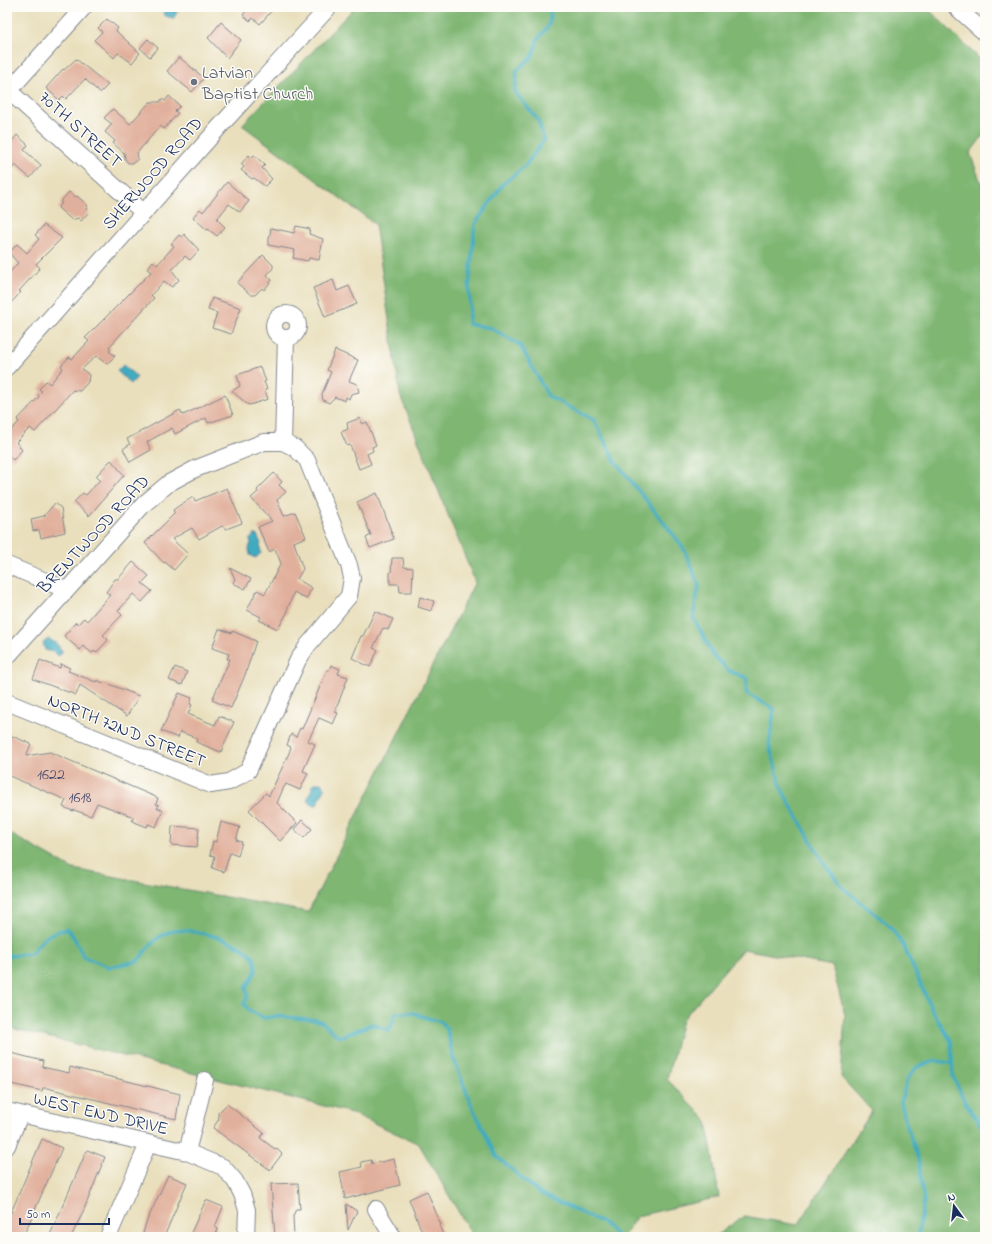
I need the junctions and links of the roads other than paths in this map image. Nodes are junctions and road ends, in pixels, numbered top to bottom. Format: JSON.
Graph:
{"nodes":[{"id":1,"x":84,"y":7,"type":"edge"},
{"id":2,"x":329,"y":7,"type":"edge"},
{"id":3,"x":956,"y":7,"type":"edge"},
{"id":4,"x":985,"y":33,"type":"edge"},
{"id":5,"x":8,"y":92,"type":"edge"},
{"id":6,"x":144,"y":214,"type":"junction"},
{"id":7,"x":286,"y":338,"type":"dead end"},
{"id":8,"x":7,"y":367,"type":"edge"},
{"id":9,"x":283,"y":442,"type":"junction"},
{"id":10,"x":7,"y":565,"type":"edge"},
{"id":11,"x":67,"y":590,"type":"junction"},
{"id":12,"x":7,"y":657,"type":"edge"},
{"id":13,"x":7,"y":702,"type":"edge"},
{"id":14,"x":205,"y":1080,"type":"dead end"},
{"id":15,"x":14,"y":1113,"type":"edge"},
{"id":16,"x":148,"y":1144,"type":"junction"},
{"id":17,"x":7,"y":1146,"type":"edge"},
{"id":18,"x":187,"y":1152,"type":"junction"},
{"id":19,"x":376,"y":1209,"type":"dead end"},
{"id":20,"x":108,"y":1237,"type":"edge"},
{"id":21,"x":246,"y":1237,"type":"edge"},
{"id":22,"x":393,"y":1237,"type":"edge"}],
"edges":[{"from":1,"to":5,"type":"street"},
{"from":2,"to":6,"type":"street","name":"SHERWOOD ROAD"},
{"from":3,"to":4,"type":"street"},
{"from":5,"to":6,"type":"street","name":"70TH STREET"},
{"from":6,"to":8,"type":"street","name":"SHERWOOD ROAD"},
{"from":7,"to":9,"type":"street"},
{"from":9,"to":11,"type":"street","name":"BRENTWOOD ROAD"},
{"from":9,"to":13,"type":"street","name":"NORTH 72ND STREET"},
{"from":10,"to":11,"type":"street"},
{"from":11,"to":12,"type":"street","name":"BRENTWOOD ROAD"},
{"from":14,"to":18,"type":"street"},
{"from":15,"to":16,"type":"street","name":"WEST END DRIVE"},
{"from":15,"to":17,"type":"street"},
{"from":16,"to":18,"type":"street","name":"WEST END DRIVE"},
{"from":16,"to":20,"type":"street"},
{"from":18,"to":21,"type":"street","name":"WEST END DRIVE"},
{"from":19,"to":22,"type":"street"}]}
